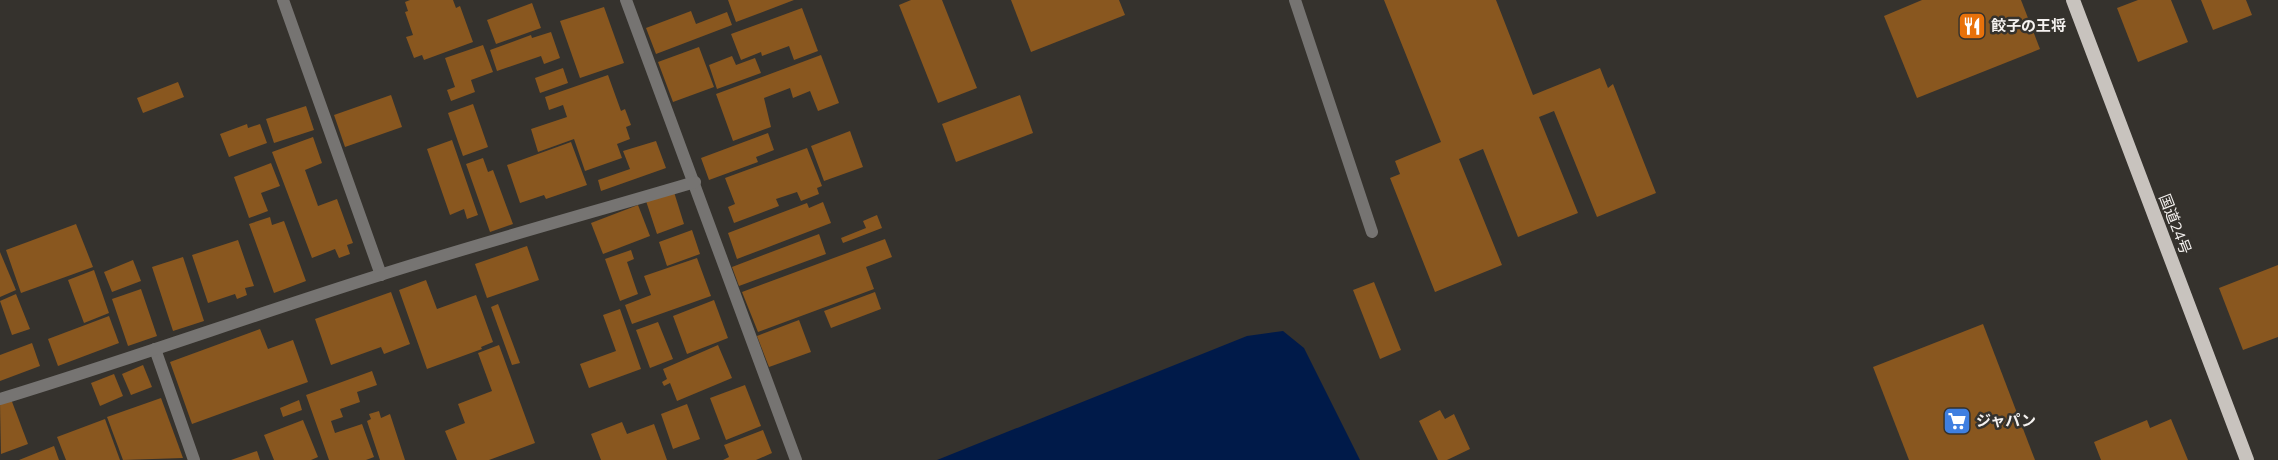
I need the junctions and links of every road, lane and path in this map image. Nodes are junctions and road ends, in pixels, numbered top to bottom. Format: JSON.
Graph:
{"nodes":[{"id":1,"x":283,"y":0,"type":"edge"},
{"id":2,"x":626,"y":0,"type":"edge"},
{"id":3,"x":1295,"y":0,"type":"edge"},
{"id":4,"x":2073,"y":0,"type":"edge"},
{"id":5,"x":695,"y":182,"type":"junction"},
{"id":6,"x":1372,"y":232,"type":"dead end"},
{"id":7,"x":381,"y":275,"type":"junction"},
{"id":8,"x":155,"y":348,"type":"junction"},
{"id":9,"x":0,"y":399,"type":"edge"},
{"id":10,"x":194,"y":460,"type":"edge"},
{"id":11,"x":796,"y":460,"type":"edge"},
{"id":12,"x":2247,"y":460,"type":"edge"}],
"edges":[{"from":1,"to":7,"type":"street"},
{"from":2,"to":5,"type":"street"},
{"from":3,"to":6,"type":"street"},
{"from":4,"to":12,"type":"highway","name":"国道24号"},
{"from":5,"to":7,"type":"street"},
{"from":5,"to":11,"type":"street"},
{"from":7,"to":8,"type":"street"},
{"from":8,"to":9,"type":"street"},
{"from":8,"to":10,"type":"street"}]}
